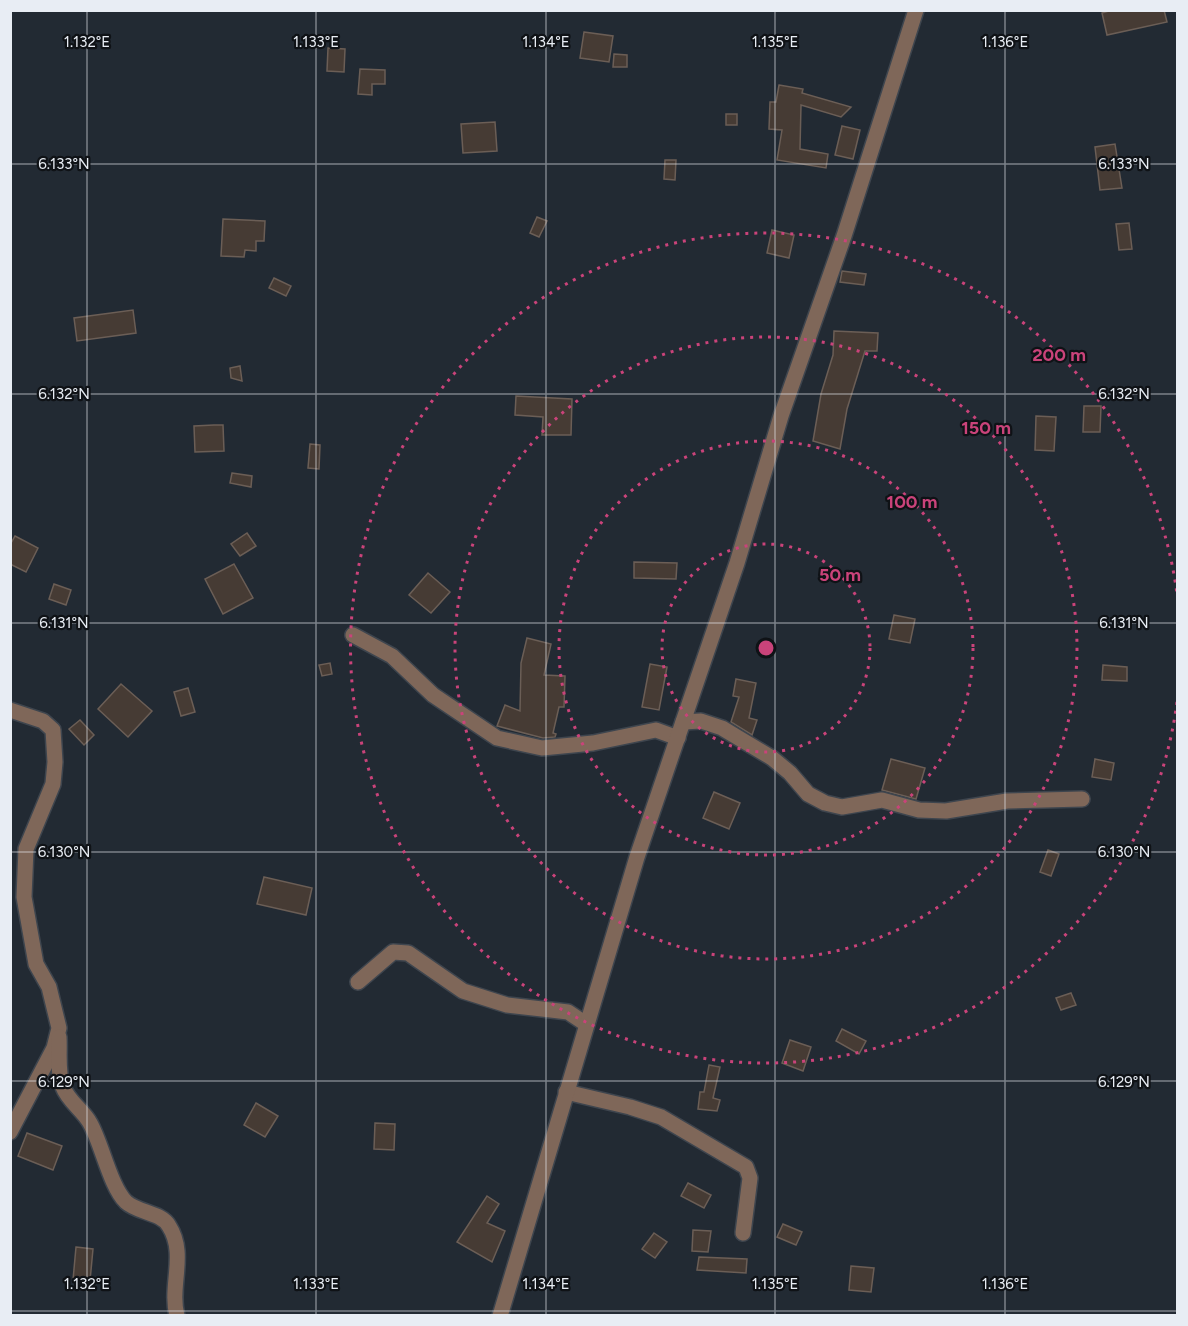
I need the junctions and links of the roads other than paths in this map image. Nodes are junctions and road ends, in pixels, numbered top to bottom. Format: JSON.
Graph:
{"nodes":[{"id":1,"x":916,"y":10,"type":"edge"},
{"id":2,"x":353,"y":635,"type":"dead end"},
{"id":3,"x":10,"y":710,"type":"edge"},
{"id":4,"x":683,"y":722,"type":"junction"},
{"id":5,"x":678,"y":738,"type":"junction"},
{"id":6,"x":1082,"y":799,"type":"dead end"},
{"id":7,"x":358,"y":982,"type":"dead end"},
{"id":8,"x":586,"y":1024,"type":"junction"},
{"id":9,"x":59,"y":1028,"type":"junction"},
{"id":10,"x":566,"y":1092,"type":"junction"},
{"id":11,"x":10,"y":1132,"type":"edge"},
{"id":12,"x":742,"y":1233,"type":"dead end"},
{"id":13,"x":177,"y":1316,"type":"edge"},
{"id":14,"x":501,"y":1316,"type":"edge"}],
"edges":[{"from":1,"to":4,"type":"street"},
{"from":2,"to":5,"type":"street"},
{"from":3,"to":9,"type":"street"},
{"from":4,"to":5,"type":"street"},
{"from":4,"to":6,"type":"street"},
{"from":5,"to":8,"type":"street"},
{"from":7,"to":8,"type":"street"},
{"from":8,"to":10,"type":"street"},
{"from":9,"to":11,"type":"street"},
{"from":9,"to":13,"type":"street"},
{"from":10,"to":12,"type":"street"},
{"from":10,"to":14,"type":"street"}]}
